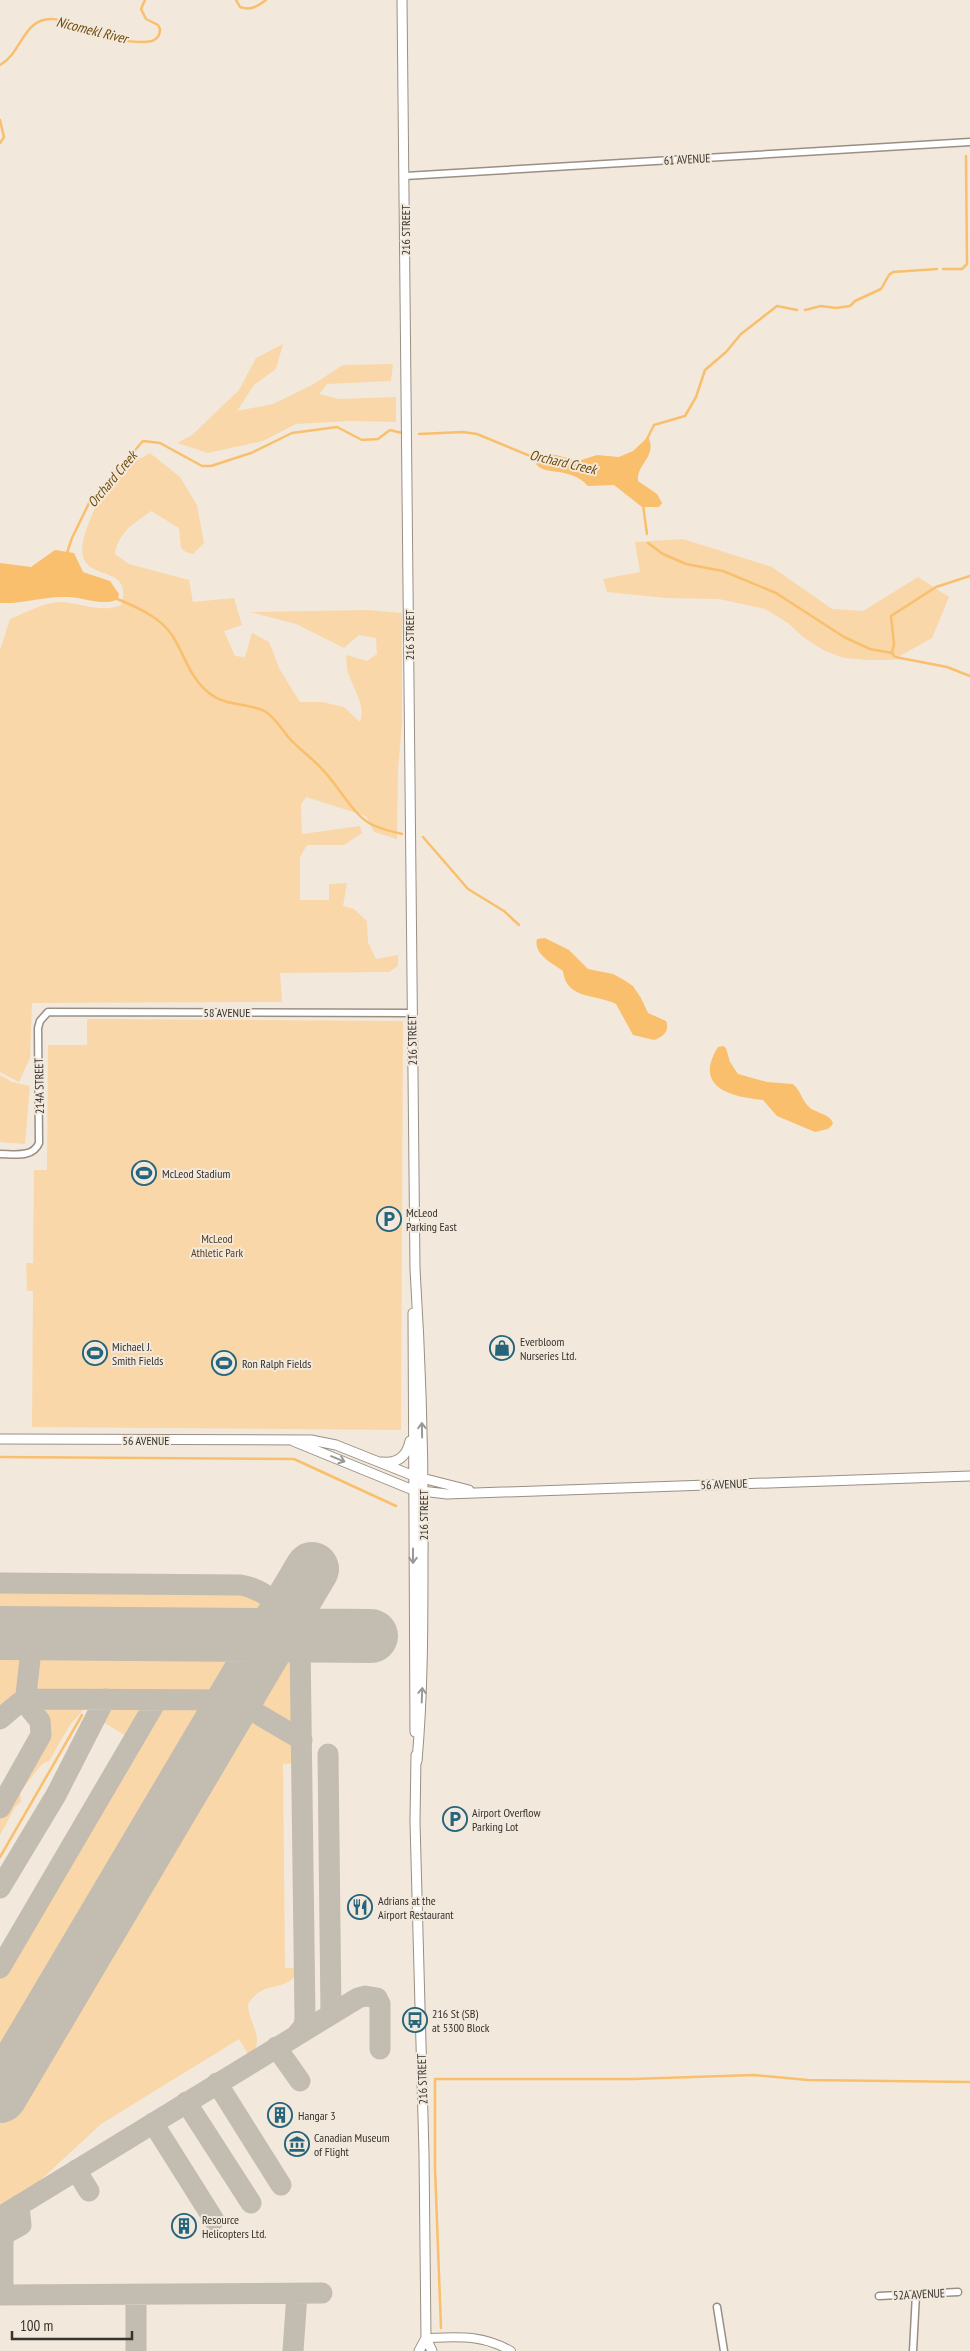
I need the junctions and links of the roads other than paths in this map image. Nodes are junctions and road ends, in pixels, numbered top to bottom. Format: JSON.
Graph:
{"nodes":[{"id":1,"x":402,"y":0,"type":"edge"},
{"id":2,"x":970,"y":142,"type":"edge"},
{"id":3,"x":405,"y":176,"type":"junction"},
{"id":4,"x":412,"y":1012,"type":"junction"},
{"id":5,"x":44,"y":1015,"type":"joint"},
{"id":6,"x":0,"y":1154,"type":"edge"},
{"id":7,"x":415,"y":1269,"type":"junction"},
{"id":8,"x":413,"y":1426,"type":"junction"},
{"id":9,"x":0,"y":1439,"type":"edge"},
{"id":10,"x":293,"y":1441,"type":"junction"},
{"id":11,"x":371,"y":1460,"type":"junction"},
{"id":12,"x":414,"y":1476,"type":"junction"},
{"id":13,"x":970,"y":1476,"type":"edge"},
{"id":14,"x":423,"y":1479,"type":"junction"},
{"id":15,"x":413,"y":1490,"type":"junction"},
{"id":16,"x":423,"y":1492,"type":"junction"},
{"id":17,"x":478,"y":1492,"type":"junction"},
{"id":18,"x":417,"y":1761,"type":"junction"},
{"id":19,"x":958,"y":2292,"type":"dead end"},
{"id":20,"x":916,"y":2294,"type":"junction"},
{"id":21,"x":879,"y":2296,"type":"dead end"},
{"id":22,"x":717,"y":2307,"type":"dead end"},
{"id":23,"x":426,"y":2338,"type":"junction"},
{"id":24,"x":419,"y":2351,"type":"edge"},
{"id":25,"x":432,"y":2351,"type":"edge"},
{"id":26,"x":511,"y":2351,"type":"edge"},
{"id":27,"x":724,"y":2351,"type":"edge"},
{"id":28,"x":913,"y":2351,"type":"edge"}],
"edges":[{"from":1,"to":3,"type":"main road","name":"216 STREET"},
{"from":2,"to":3,"type":"street","name":"61 AVENUE"},
{"from":3,"to":4,"type":"main road","name":"216 STREET"},
{"from":4,"to":5,"type":"street","name":"58 AVENUE"},
{"from":4,"to":7,"type":"main road","name":"216 STREET"},
{"from":5,"to":6,"type":"street","name":"214A STREET"},
{"from":7,"to":8,"type":"main road","name":"216 STREET"},
{"from":14,"to":7,"type":"main road","name":"216 STREET","one_way":true},
{"from":8,"to":11,"type":"main road"},
{"from":8,"to":12,"type":"main road","name":"216 STREET"},
{"from":9,"to":10,"type":"main road","name":"56 AVENUE"},
{"from":10,"to":11,"type":"main road","name":"56 AVENUE"},
{"from":10,"to":15,"type":"main road","name":"56 AVENUE","one_way":true},
{"from":11,"to":12,"type":"main road","name":"56 AVENUE"},
{"from":12,"to":14,"type":"main road","name":"56 AVENUE"},
{"from":12,"to":15,"type":"main road","name":"216 STREET"},
{"from":13,"to":17,"type":"main road","name":"56 AVENUE"},
{"from":14,"to":16,"type":"main road","name":"216 STREET"},
{"from":14,"to":17,"type":"main road","name":"56 AVENUE"},
{"from":15,"to":16,"type":"main road","name":"56 AVENUE"},
{"from":15,"to":18,"type":"main road","name":"216 STREET","one_way":true},
{"from":16,"to":17,"type":"main road","name":"56 AVENUE"},
{"from":18,"to":16,"type":"main road","name":"216 STREET","one_way":true},
{"from":18,"to":23,"type":"main road","name":"216 STREET"},
{"from":19,"to":20,"type":"street","name":"52A AVENUE"},
{"from":20,"to":21,"type":"street","name":"52A AVENUE"},
{"from":20,"to":28,"type":"street"},
{"from":22,"to":27,"type":"street"},
{"from":23,"to":24,"type":"main road","name":"216 STREET"},
{"from":23,"to":25,"type":"main road","name":"216 STREET"},
{"from":23,"to":26,"type":"street"}]}
